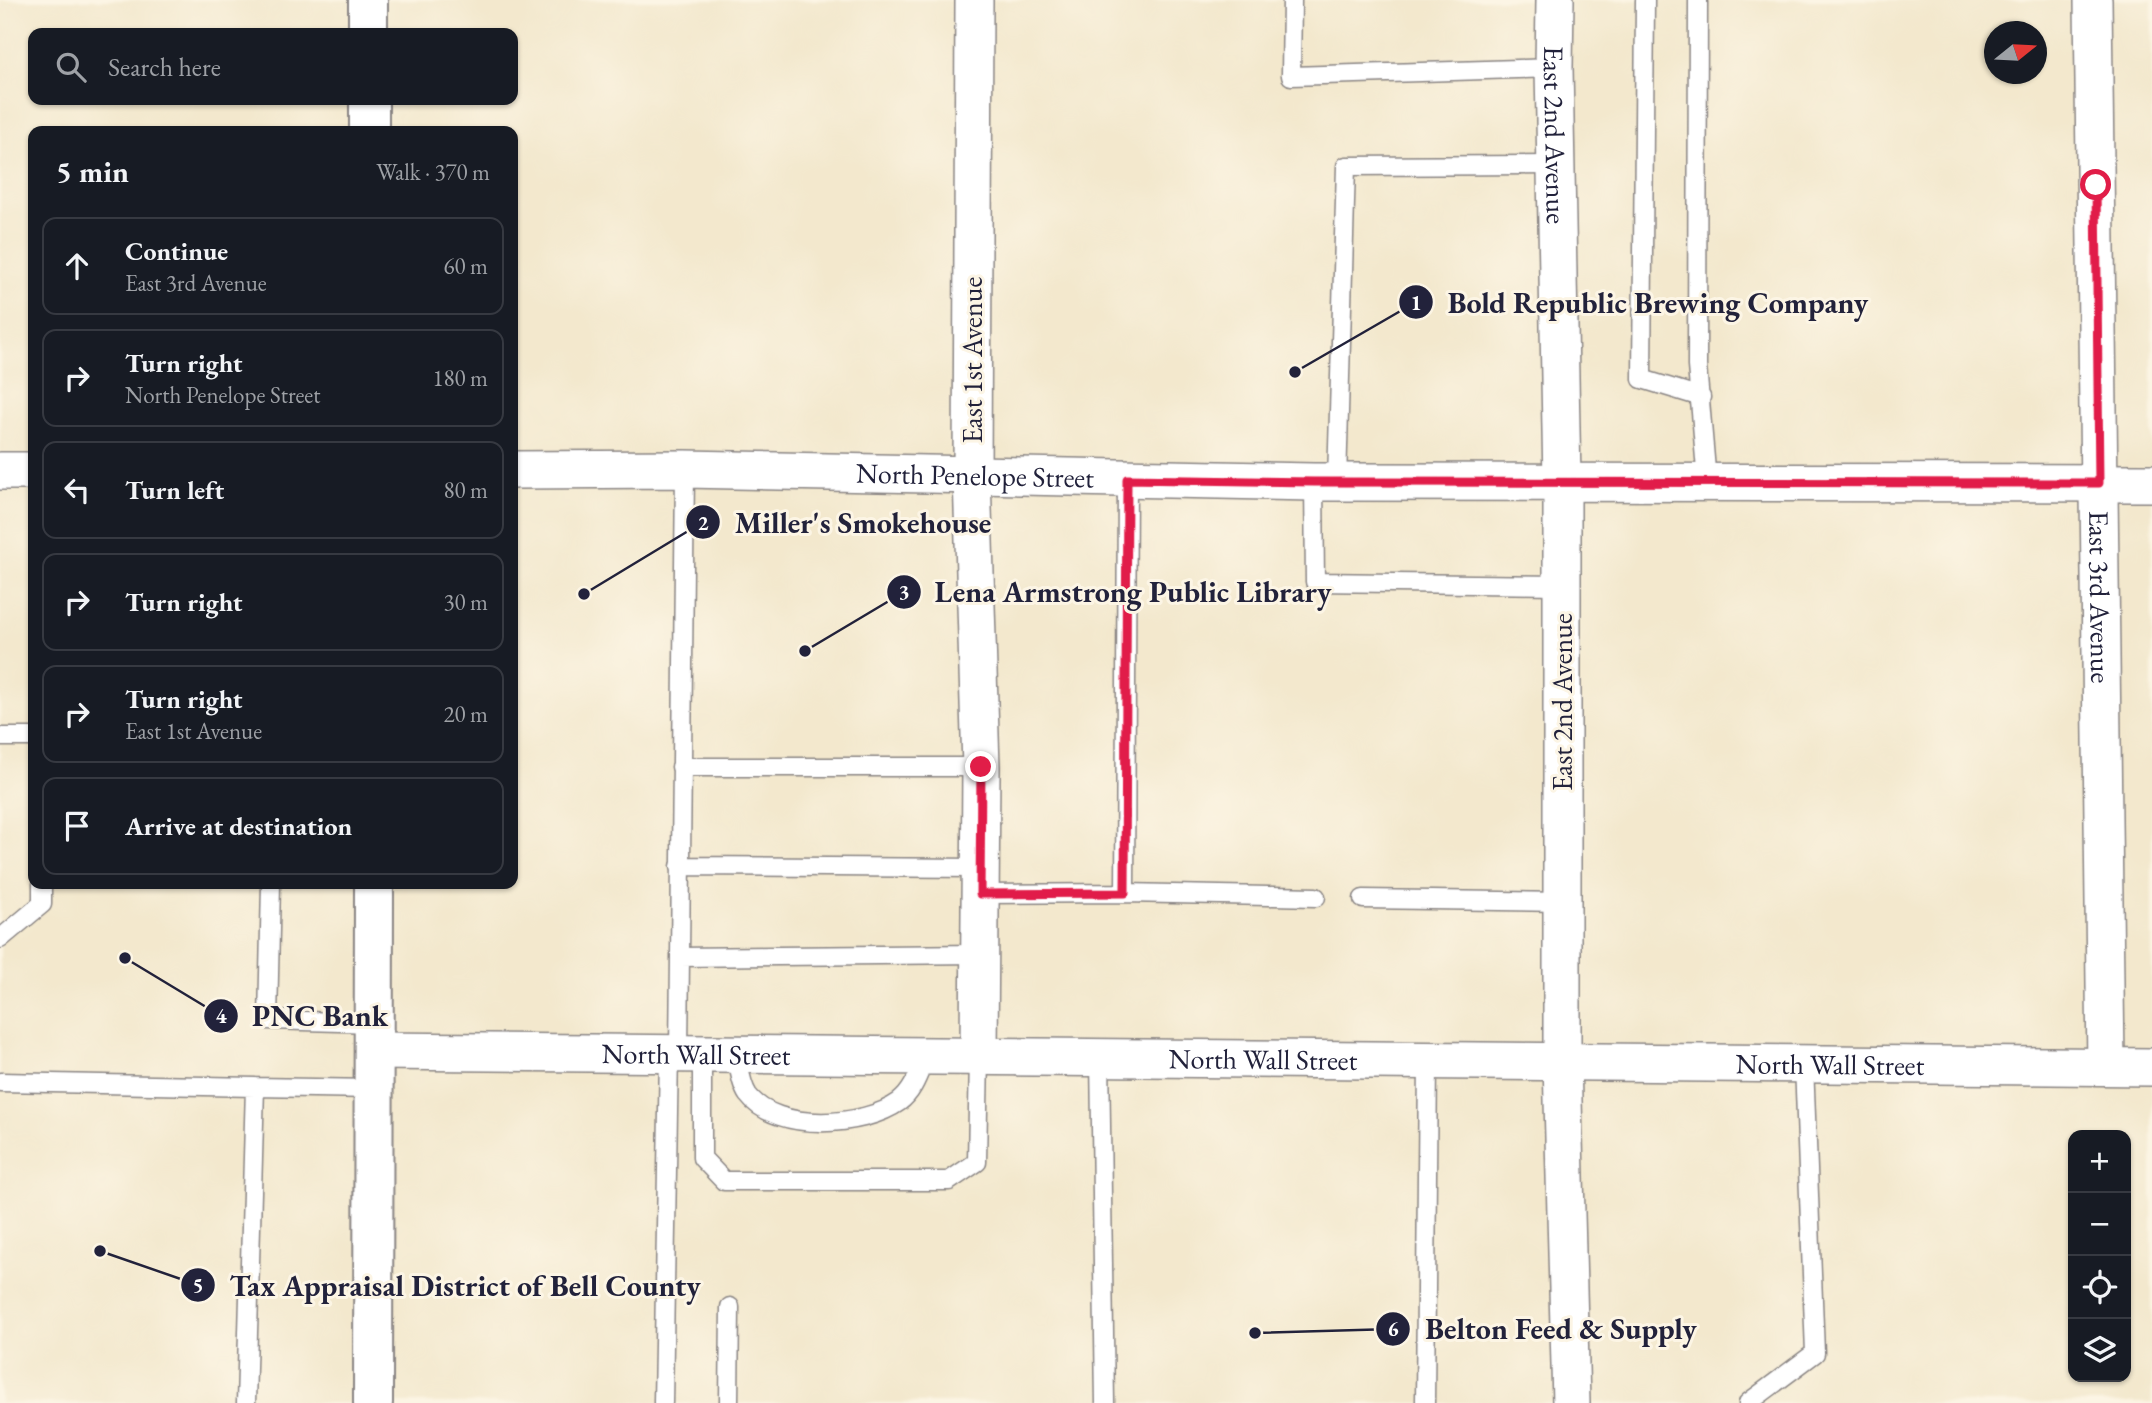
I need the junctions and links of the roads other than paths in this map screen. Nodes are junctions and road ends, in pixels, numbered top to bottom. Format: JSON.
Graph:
{"nodes":[{"id":1,"x":368,"y":0,"type":"edge"},
{"id":2,"x":974,"y":0,"type":"edge"},
{"id":3,"x":1292,"y":0,"type":"edge"},
{"id":4,"x":1555,"y":0,"type":"edge"},
{"id":5,"x":1645,"y":0,"type":"edge"},
{"id":6,"x":1698,"y":0,"type":"edge"},
{"id":7,"x":2094,"y":0,"type":"edge"},
{"id":8,"x":368,"y":28,"type":"edge"},
{"id":9,"x":1554,"y":68,"type":"junction"},
{"id":10,"x":369,"y":105,"type":"edge"},
{"id":11,"x":369,"y":126,"type":"edge"},
{"id":12,"x":1556,"y":165,"type":"junction"},
{"id":13,"x":1701,"y":397,"type":"junction"},
{"id":14,"x":685,"y":468,"type":"junction"},
{"id":15,"x":518,"y":470,"type":"edge"},
{"id":16,"x":0,"y":471,"type":"edge"},
{"id":17,"x":28,"y":471,"type":"edge"},
{"id":18,"x":972,"y":476,"type":"junction"},
{"id":19,"x":1127,"y":479,"type":"junction"},
{"id":20,"x":1562,"y":481,"type":"junction"},
{"id":21,"x":1325,"y":482,"type":"junction"},
{"id":22,"x":1707,"y":482,"type":"junction"},
{"id":23,"x":2099,"y":483,"type":"junction"},
{"id":24,"x":2152,"y":483,"type":"edge"},
{"id":25,"x":1563,"y":585,"type":"junction"},
{"id":26,"x":0,"y":737,"type":"edge"},
{"id":27,"x":28,"y":737,"type":"edge"},
{"id":28,"x":681,"y":767,"type":"junction"},
{"id":29,"x":981,"y":767,"type":"junction"},
{"id":30,"x":680,"y":866,"type":"junction"},
{"id":31,"x":980,"y":881,"type":"junction"},
{"id":32,"x":42,"y":889,"type":"edge"},
{"id":33,"x":271,"y":889,"type":"edge"},
{"id":34,"x":374,"y":889,"type":"edge"},
{"id":35,"x":1125,"y":893,"type":"junction"},
{"id":36,"x":1315,"y":897,"type":"dead end"},
{"id":37,"x":1363,"y":899,"type":"dead end"},
{"id":38,"x":1562,"y":902,"type":"junction"},
{"id":39,"x":0,"y":939,"type":"edge"},
{"id":40,"x":980,"y":954,"type":"junction"},
{"id":41,"x":680,"y":957,"type":"junction"},
{"id":42,"x":374,"y":1037,"type":"junction"},
{"id":43,"x":697,"y":1053,"type":"junction"},
{"id":44,"x":926,"y":1056,"type":"junction"},
{"id":45,"x":979,"y":1056,"type":"junction"},
{"id":46,"x":1100,"y":1057,"type":"junction"},
{"id":47,"x":1428,"y":1060,"type":"junction"},
{"id":48,"x":1562,"y":1062,"type":"junction"},
{"id":49,"x":1804,"y":1064,"type":"junction"},
{"id":50,"x":2106,"y":1066,"type":"junction"},
{"id":51,"x":2152,"y":1067,"type":"edge"},
{"id":52,"x":0,"y":1082,"type":"edge"},
{"id":53,"x":255,"y":1087,"type":"junction"},
{"id":54,"x":374,"y":1089,"type":"junction"},
{"id":55,"x":730,"y":1307,"type":"dead end"},
{"id":56,"x":246,"y":1403,"type":"edge"},
{"id":57,"x":373,"y":1403,"type":"edge"},
{"id":58,"x":663,"y":1403,"type":"edge"},
{"id":59,"x":729,"y":1403,"type":"edge"},
{"id":60,"x":1105,"y":1403,"type":"edge"},
{"id":61,"x":1424,"y":1403,"type":"edge"},
{"id":62,"x":1572,"y":1403,"type":"edge"},
{"id":63,"x":1748,"y":1403,"type":"edge"}],
"edges":[{"from":1,"to":8,"type":"street"},
{"from":2,"to":18,"type":"street","name":"East 1st Avenue"},
{"from":3,"to":9,"type":"lane"},
{"from":4,"to":9,"type":"street","name":"East 2nd Avenue"},
{"from":5,"to":13,"type":"lane"},
{"from":6,"to":13,"type":"lane"},
{"from":7,"to":23,"type":"street","name":"East 3rd Avenue"},
{"from":9,"to":12,"type":"street","name":"East 2nd Avenue"},
{"from":10,"to":11,"type":"street"},
{"from":12,"to":20,"type":"street","name":"East 2nd Avenue"},
{"from":12,"to":21,"type":"lane"},
{"from":13,"to":22,"type":"lane"},
{"from":14,"to":15,"type":"street","name":"North Penelope Street"},
{"from":14,"to":18,"type":"street","name":"North Penelope Street"},
{"from":14,"to":28,"type":"lane"},
{"from":16,"to":17,"type":"street"},
{"from":18,"to":19,"type":"street","name":"North Penelope Street"},
{"from":18,"to":29,"type":"street","name":"East 1st Avenue"},
{"from":19,"to":21,"type":"street","name":"North Penelope Street"},
{"from":19,"to":35,"type":"lane"},
{"from":20,"to":21,"type":"street","name":"North Penelope Street"},
{"from":20,"to":22,"type":"street","name":"North Penelope Street"},
{"from":20,"to":25,"type":"street","name":"East 2nd Avenue"},
{"from":21,"to":25,"type":"lane"},
{"from":22,"to":23,"type":"street","name":"North Penelope Street"},
{"from":23,"to":24,"type":"street","name":"North Penelope Street"},
{"from":23,"to":50,"type":"street","name":"East 3rd Avenue"},
{"from":25,"to":38,"type":"street","name":"East 2nd Avenue"},
{"from":26,"to":27,"type":"lane"},
{"from":28,"to":29,"type":"lane"},
{"from":28,"to":30,"type":"lane"},
{"from":29,"to":31,"type":"street","name":"East 1st Avenue"},
{"from":30,"to":31,"type":"lane"},
{"from":30,"to":41,"type":"lane"},
{"from":31,"to":35,"type":"lane"},
{"from":31,"to":40,"type":"street","name":"East 1st Avenue"},
{"from":32,"to":39,"type":"lane"},
{"from":33,"to":42,"type":"lane"},
{"from":34,"to":42,"type":"street"},
{"from":35,"to":36,"type":"lane"},
{"from":37,"to":38,"type":"lane"},
{"from":38,"to":48,"type":"street","name":"East 2nd Avenue"},
{"from":40,"to":41,"type":"lane"},
{"from":40,"to":45,"type":"street","name":"East 1st Avenue"},
{"from":41,"to":43,"type":"lane"},
{"from":42,"to":43,"type":"street","name":"North Wall Street"},
{"from":42,"to":54,"type":"street"},
{"from":43,"to":44,"type":"street","name":"North Wall Street"},
{"from":43,"to":44,"type":"lane"},
{"from":43,"to":45,"type":"lane"},
{"from":43,"to":58,"type":"lane"},
{"from":44,"to":45,"type":"street","name":"North Wall Street"},
{"from":45,"to":46,"type":"street","name":"North Wall Street"},
{"from":46,"to":47,"type":"street","name":"North Wall Street"},
{"from":46,"to":60,"type":"lane"},
{"from":47,"to":48,"type":"street","name":"North Wall Street"},
{"from":47,"to":61,"type":"lane"},
{"from":48,"to":49,"type":"street","name":"North Wall Street"},
{"from":48,"to":62,"type":"street","name":"East 2nd Avenue"},
{"from":49,"to":50,"type":"street","name":"North Wall Street"},
{"from":49,"to":63,"type":"lane"},
{"from":50,"to":51,"type":"street","name":"North Wall Street"},
{"from":52,"to":53,"type":"lane"},
{"from":53,"to":54,"type":"lane"},
{"from":53,"to":56,"type":"lane"},
{"from":54,"to":57,"type":"street"},
{"from":55,"to":59,"type":"lane"}]}
